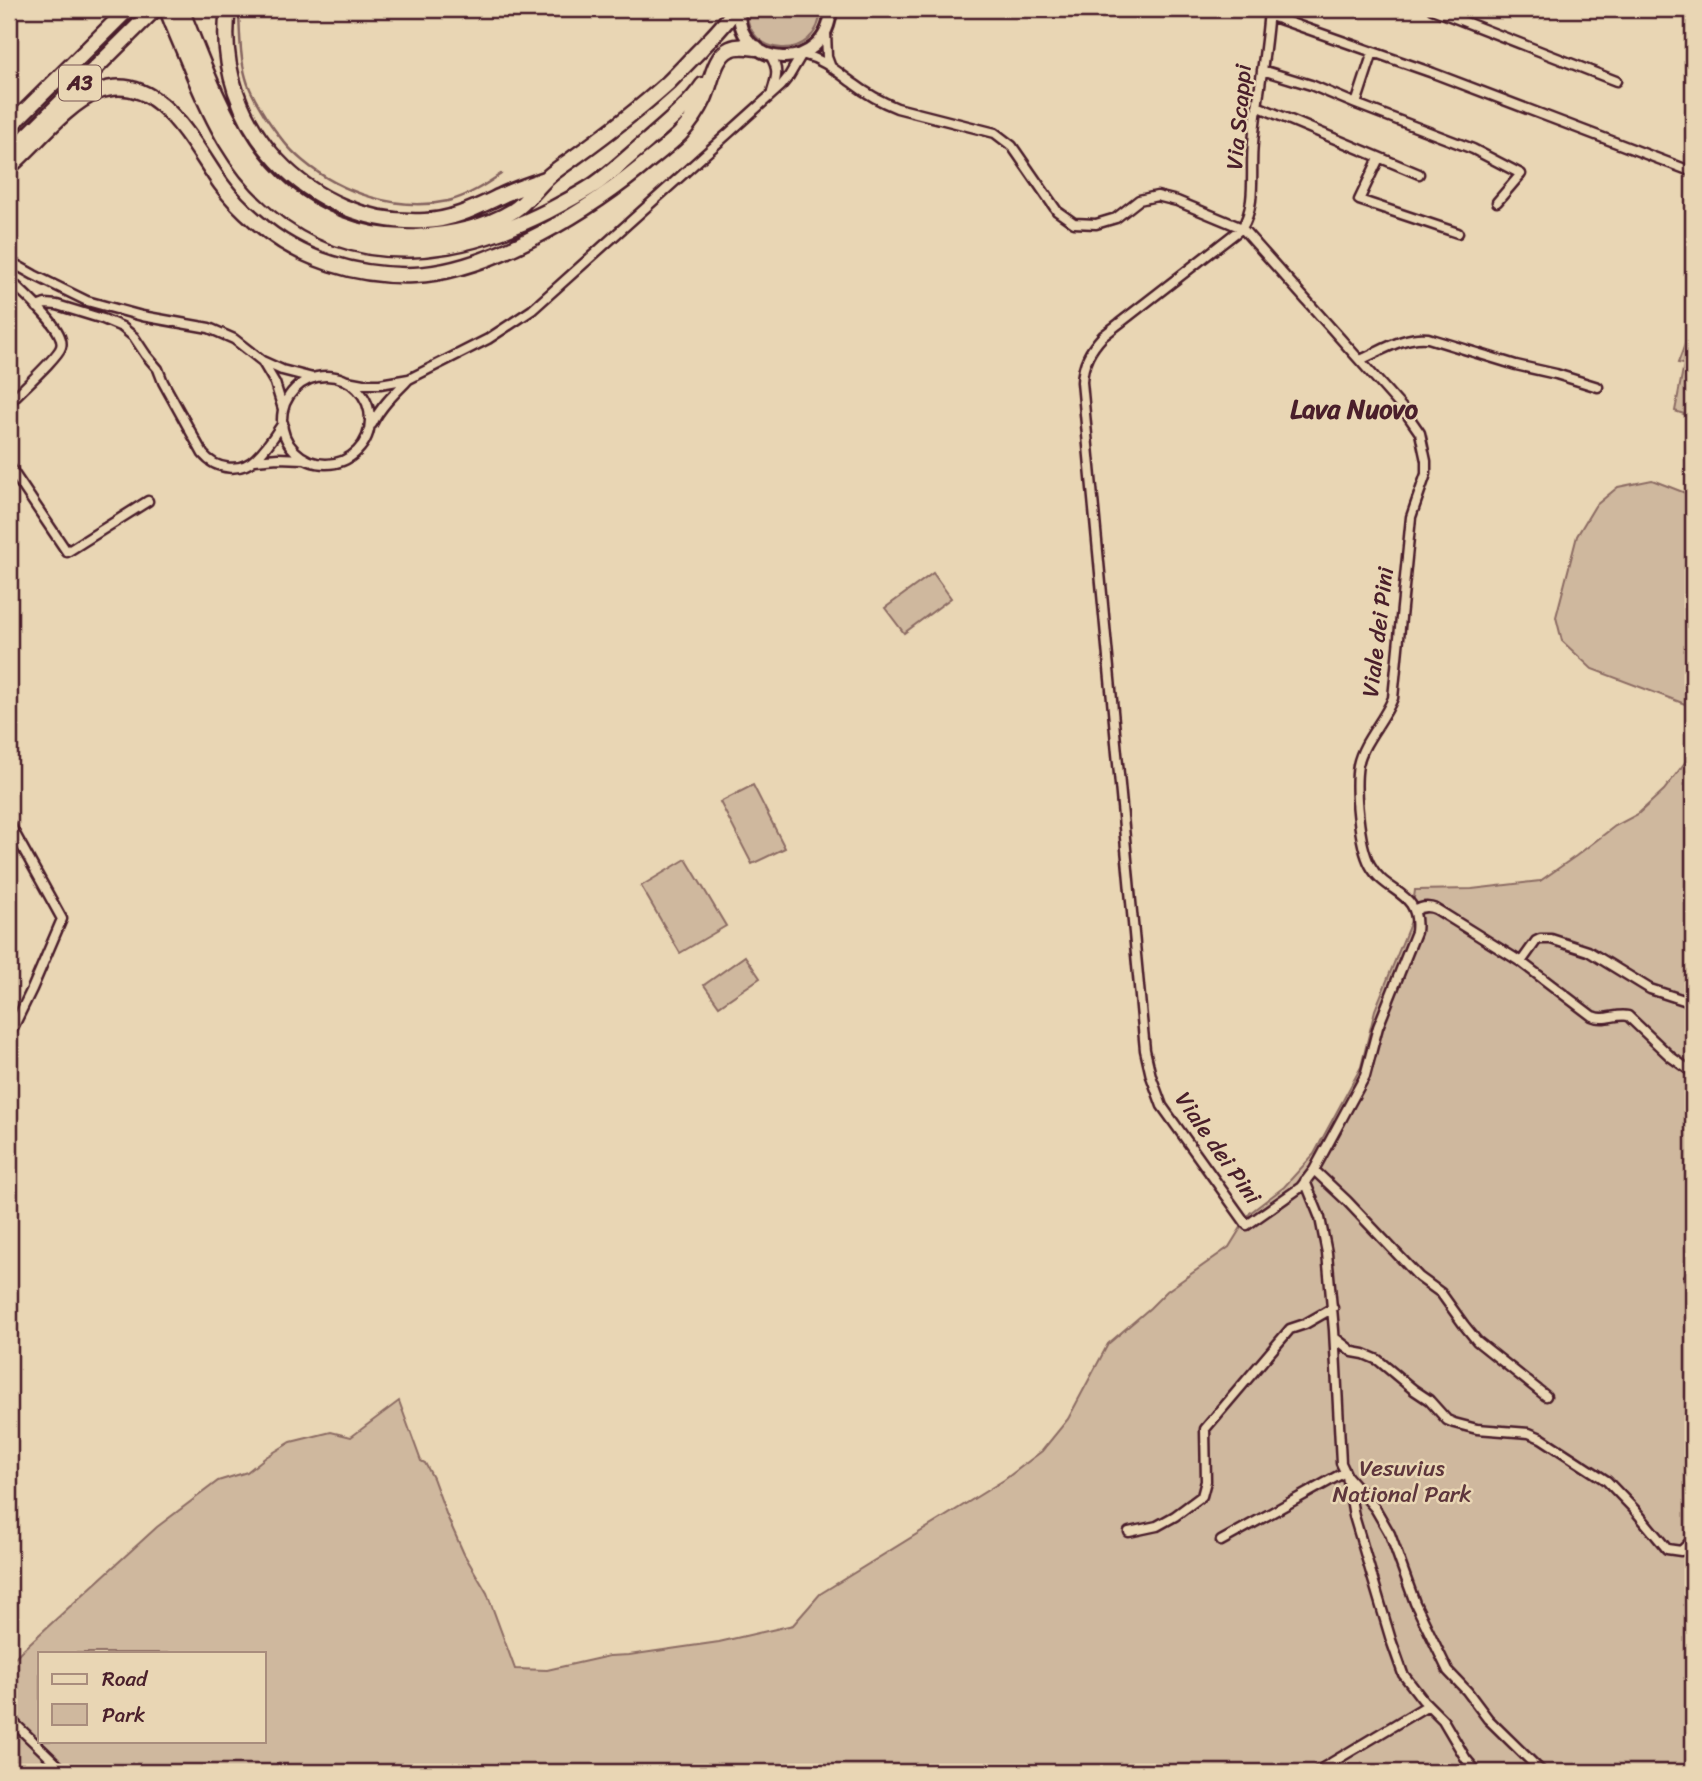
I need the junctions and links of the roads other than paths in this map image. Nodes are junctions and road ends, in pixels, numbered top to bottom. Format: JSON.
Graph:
{"nodes":[{"id":1,"x":128,"y":9,"type":"edge"},
{"id":2,"x":167,"y":9,"type":"edge"},
{"id":3,"x":181,"y":9,"type":"edge"},
{"id":4,"x":228,"y":9,"type":"edge"},
{"id":5,"x":737,"y":9,"type":"edge"},
{"id":6,"x":831,"y":9,"type":"edge"},
{"id":7,"x":1432,"y":9,"type":"edge"},
{"id":8,"x":153,"y":11,"type":"edge"},
{"id":9,"x":1269,"y":12,"type":"edge"},
{"id":10,"x":826,"y":32,"type":"junction"},
{"id":11,"x":757,"y":48,"type":"junction"},
{"id":12,"x":1373,"y":52,"type":"junction"},
{"id":13,"x":802,"y":54,"type":"junction"},
{"id":14,"x":770,"y":55,"type":"junction"},
{"id":15,"x":830,"y":65,"type":"junction"},
{"id":16,"x":1262,"y":69,"type":"junction"},
{"id":17,"x":714,"y":70,"type":"junction"},
{"id":18,"x":1616,"y":81,"type":"dead end"},
{"id":19,"x":772,"y":93,"type":"junction"},
{"id":20,"x":1356,"y":104,"type":"junction"},
{"id":21,"x":1258,"y":106,"type":"junction"},
{"id":22,"x":9,"y":127,"type":"edge"},
{"id":23,"x":9,"y":154,"type":"edge"},
{"id":24,"x":1378,"y":158,"type":"junction"},
{"id":25,"x":9,"y":167,"type":"edge"},
{"id":26,"x":1693,"y":172,"type":"edge"},
{"id":27,"x":1419,"y":174,"type":"dead end"},
{"id":28,"x":546,"y":178,"type":"junction"},
{"id":29,"x":1497,"y":202,"type":"dead end"},
{"id":30,"x":1242,"y":228,"type":"junction"},
{"id":31,"x":1458,"y":233,"type":"dead end"},
{"id":32,"x":9,"y":261,"type":"edge"},
{"id":33,"x":9,"y":279,"type":"edge"},
{"id":34,"x":37,"y":307,"type":"junction"},
{"id":35,"x":1360,"y":360,"type":"junction"},
{"id":36,"x":262,"y":361,"type":"junction"},
{"id":37,"x":313,"y":378,"type":"junction"},
{"id":38,"x":409,"y":379,"type":"junction"},
{"id":39,"x":347,"y":381,"type":"junction"},
{"id":40,"x":1598,"y":387,"type":"dead end"},
{"id":41,"x":9,"y":403,"type":"edge"},
{"id":42,"x":283,"y":411,"type":"junction"},
{"id":43,"x":283,"y":423,"type":"junction"},
{"id":44,"x":369,"y":430,"type":"junction"},
{"id":45,"x":306,"y":459,"type":"junction"},
{"id":46,"x":255,"y":460,"type":"junction"},
{"id":47,"x":9,"y":466,"type":"edge"},
{"id":48,"x":148,"y":501,"type":"dead end"},
{"id":49,"x":9,"y":823,"type":"edge"},
{"id":50,"x":1415,"y":911,"type":"junction"},
{"id":51,"x":1521,"y":962,"type":"junction"},
{"id":52,"x":1693,"y":1003,"type":"edge"},
{"id":53,"x":9,"y":1036,"type":"edge"},
{"id":54,"x":1692,"y":1072,"type":"edge"},
{"id":55,"x":1314,"y":1170,"type":"junction"},
{"id":56,"x":1306,"y":1181,"type":"junction"},
{"id":57,"x":1333,"y":1308,"type":"junction"},
{"id":58,"x":1335,"y":1338,"type":"junction"},
{"id":59,"x":1546,"y":1396,"type":"dead end"},
{"id":60,"x":1346,"y":1474,"type":"junction"},
{"id":61,"x":1129,"y":1532,"type":"dead end"},
{"id":62,"x":1693,"y":1539,"type":"edge"},
{"id":63,"x":1221,"y":1541,"type":"dead end"},
{"id":64,"x":1428,"y":1705,"type":"junction"},
{"id":65,"x":9,"y":1718,"type":"edge"},
{"id":66,"x":65,"y":1772,"type":"edge"},
{"id":67,"x":1316,"y":1772,"type":"edge"},
{"id":68,"x":1477,"y":1772,"type":"edge"},
{"id":69,"x":1542,"y":1772,"type":"edge"}],
"edges":[{"from":1,"to":22,"type":"highway","number":"A3"},
{"from":2,"to":17,"type":"highway"},
{"from":3,"to":28,"type":"highway"},
{"from":4,"to":28,"type":"highway"},
{"from":5,"to":11,"type":"main road"},
{"from":5,"to":28,"type":"highway"},
{"from":6,"to":10,"type":"main road"},
{"from":7,"to":18,"type":"street"},
{"from":8,"to":23,"type":"highway","number":"A3"},
{"from":9,"to":12,"type":"street"},
{"from":9,"to":16,"type":"street","name":"Via Scappi"},
{"from":10,"to":13,"type":"main road"},
{"from":10,"to":15,"type":"street"},
{"from":11,"to":14,"type":"main road"},
{"from":11,"to":17,"type":"highway"},
{"from":12,"to":20,"type":"street"},
{"from":12,"to":26,"type":"street"},
{"from":13,"to":14,"type":"main road"},
{"from":13,"to":15,"type":"street"},
{"from":13,"to":19,"type":"street"},
{"from":14,"to":19,"type":"street"},
{"from":15,"to":30,"type":"street"},
{"from":16,"to":20,"type":"street"},
{"from":16,"to":21,"type":"street","name":"Via Scappi"},
{"from":17,"to":25,"type":"highway"},
{"from":19,"to":38,"type":"street"},
{"from":20,"to":29,"type":"street"},
{"from":21,"to":24,"type":"street"},
{"from":21,"to":30,"type":"street","name":"Via Scappi"},
{"from":24,"to":27,"type":"street"},
{"from":24,"to":31,"type":"street"},
{"from":30,"to":35,"type":"street","name":"Viale dei Pini"},
{"from":30,"to":56,"type":"street","name":"Viale dei Pini"},
{"from":32,"to":36,"type":"street"},
{"from":33,"to":34,"type":"street"},
{"from":34,"to":41,"type":"street"},
{"from":34,"to":46,"type":"street"},
{"from":35,"to":40,"type":"street"},
{"from":35,"to":50,"type":"street","name":"Viale dei Pini"},
{"from":36,"to":37,"type":"street"},
{"from":36,"to":42,"type":"street"},
{"from":37,"to":39,"type":"street"},
{"from":37,"to":42,"type":"street"},
{"from":38,"to":39,"type":"street"},
{"from":38,"to":44,"type":"street"},
{"from":39,"to":44,"type":"street"},
{"from":42,"to":43,"type":"street"},
{"from":43,"to":45,"type":"street"},
{"from":43,"to":46,"type":"street"},
{"from":44,"to":45,"type":"street"},
{"from":45,"to":46,"type":"street"},
{"from":47,"to":48,"type":"street"},
{"from":49,"to":53,"type":"street"},
{"from":50,"to":51,"type":"street"},
{"from":50,"to":55,"type":"street","name":"Viale dei Pini"},
{"from":51,"to":52,"type":"street"},
{"from":51,"to":54,"type":"street"},
{"from":55,"to":56,"type":"street","name":"Viale dei Pini"},
{"from":55,"to":59,"type":"street"},
{"from":56,"to":57,"type":"street"},
{"from":57,"to":58,"type":"street"},
{"from":57,"to":61,"type":"street"},
{"from":58,"to":60,"type":"street"},
{"from":58,"to":62,"type":"street"},
{"from":60,"to":63,"type":"street"},
{"from":60,"to":64,"type":"street"},
{"from":60,"to":69,"type":"street"},
{"from":64,"to":67,"type":"street"},
{"from":64,"to":68,"type":"street"},
{"from":65,"to":66,"type":"street"}]}
